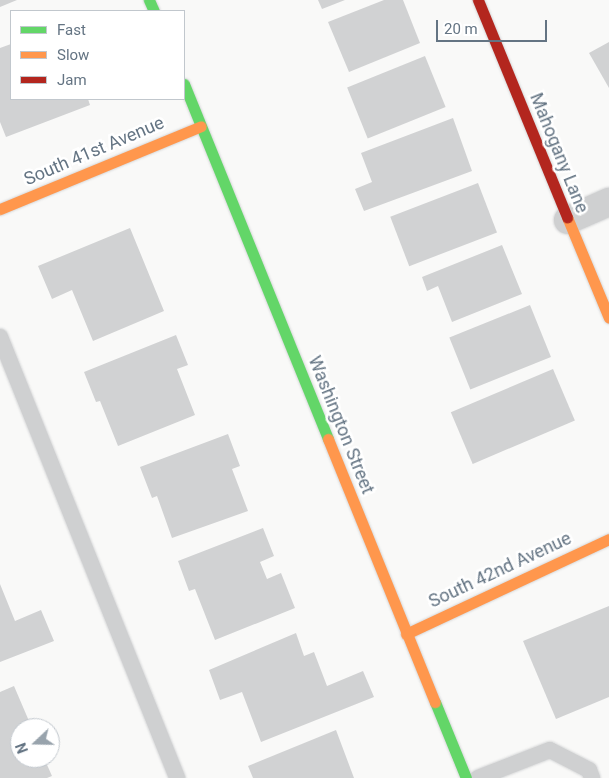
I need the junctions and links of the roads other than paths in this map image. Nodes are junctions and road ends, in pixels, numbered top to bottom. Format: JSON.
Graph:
{"nodes":[{"id":1,"x":478,"y":0,"type":"edge"},
{"id":2,"x":185,"y":86,"type":"edge"},
{"id":3,"x":201,"y":126,"type":"junction"},
{"id":4,"x":609,"y":202,"type":"edge"},
{"id":5,"x":0,"y":209,"type":"edge"},
{"id":6,"x":568,"y":220,"type":"junction"},
{"id":7,"x":609,"y":318,"type":"edge"},
{"id":8,"x":0,"y":337,"type":"edge"},
{"id":9,"x":609,"y":539,"type":"edge"},
{"id":10,"x":406,"y":634,"type":"junction"},
{"id":11,"x":177,"y":778,"type":"edge"},
{"id":12,"x":466,"y":778,"type":"edge"},
{"id":13,"x":478,"y":778,"type":"edge"},
{"id":14,"x":592,"y":778,"type":"edge"}],
"edges":[{"from":1,"to":6,"type":"street","name":"Mahogany Lane"},
{"from":2,"to":3,"type":"street","name":"Washington Street"},
{"from":3,"to":5,"type":"street","name":"South 41st Avenue"},
{"from":3,"to":10,"type":"street","name":"Washington Street"},
{"from":4,"to":6,"type":"street"},
{"from":6,"to":7,"type":"street","name":"Mahogany Lane"},
{"from":8,"to":11,"type":"lane"},
{"from":9,"to":10,"type":"street","name":"South 42nd Avenue"},
{"from":10,"to":12,"type":"street","name":"Washington Street"},
{"from":13,"to":14,"type":"lane"}]}
